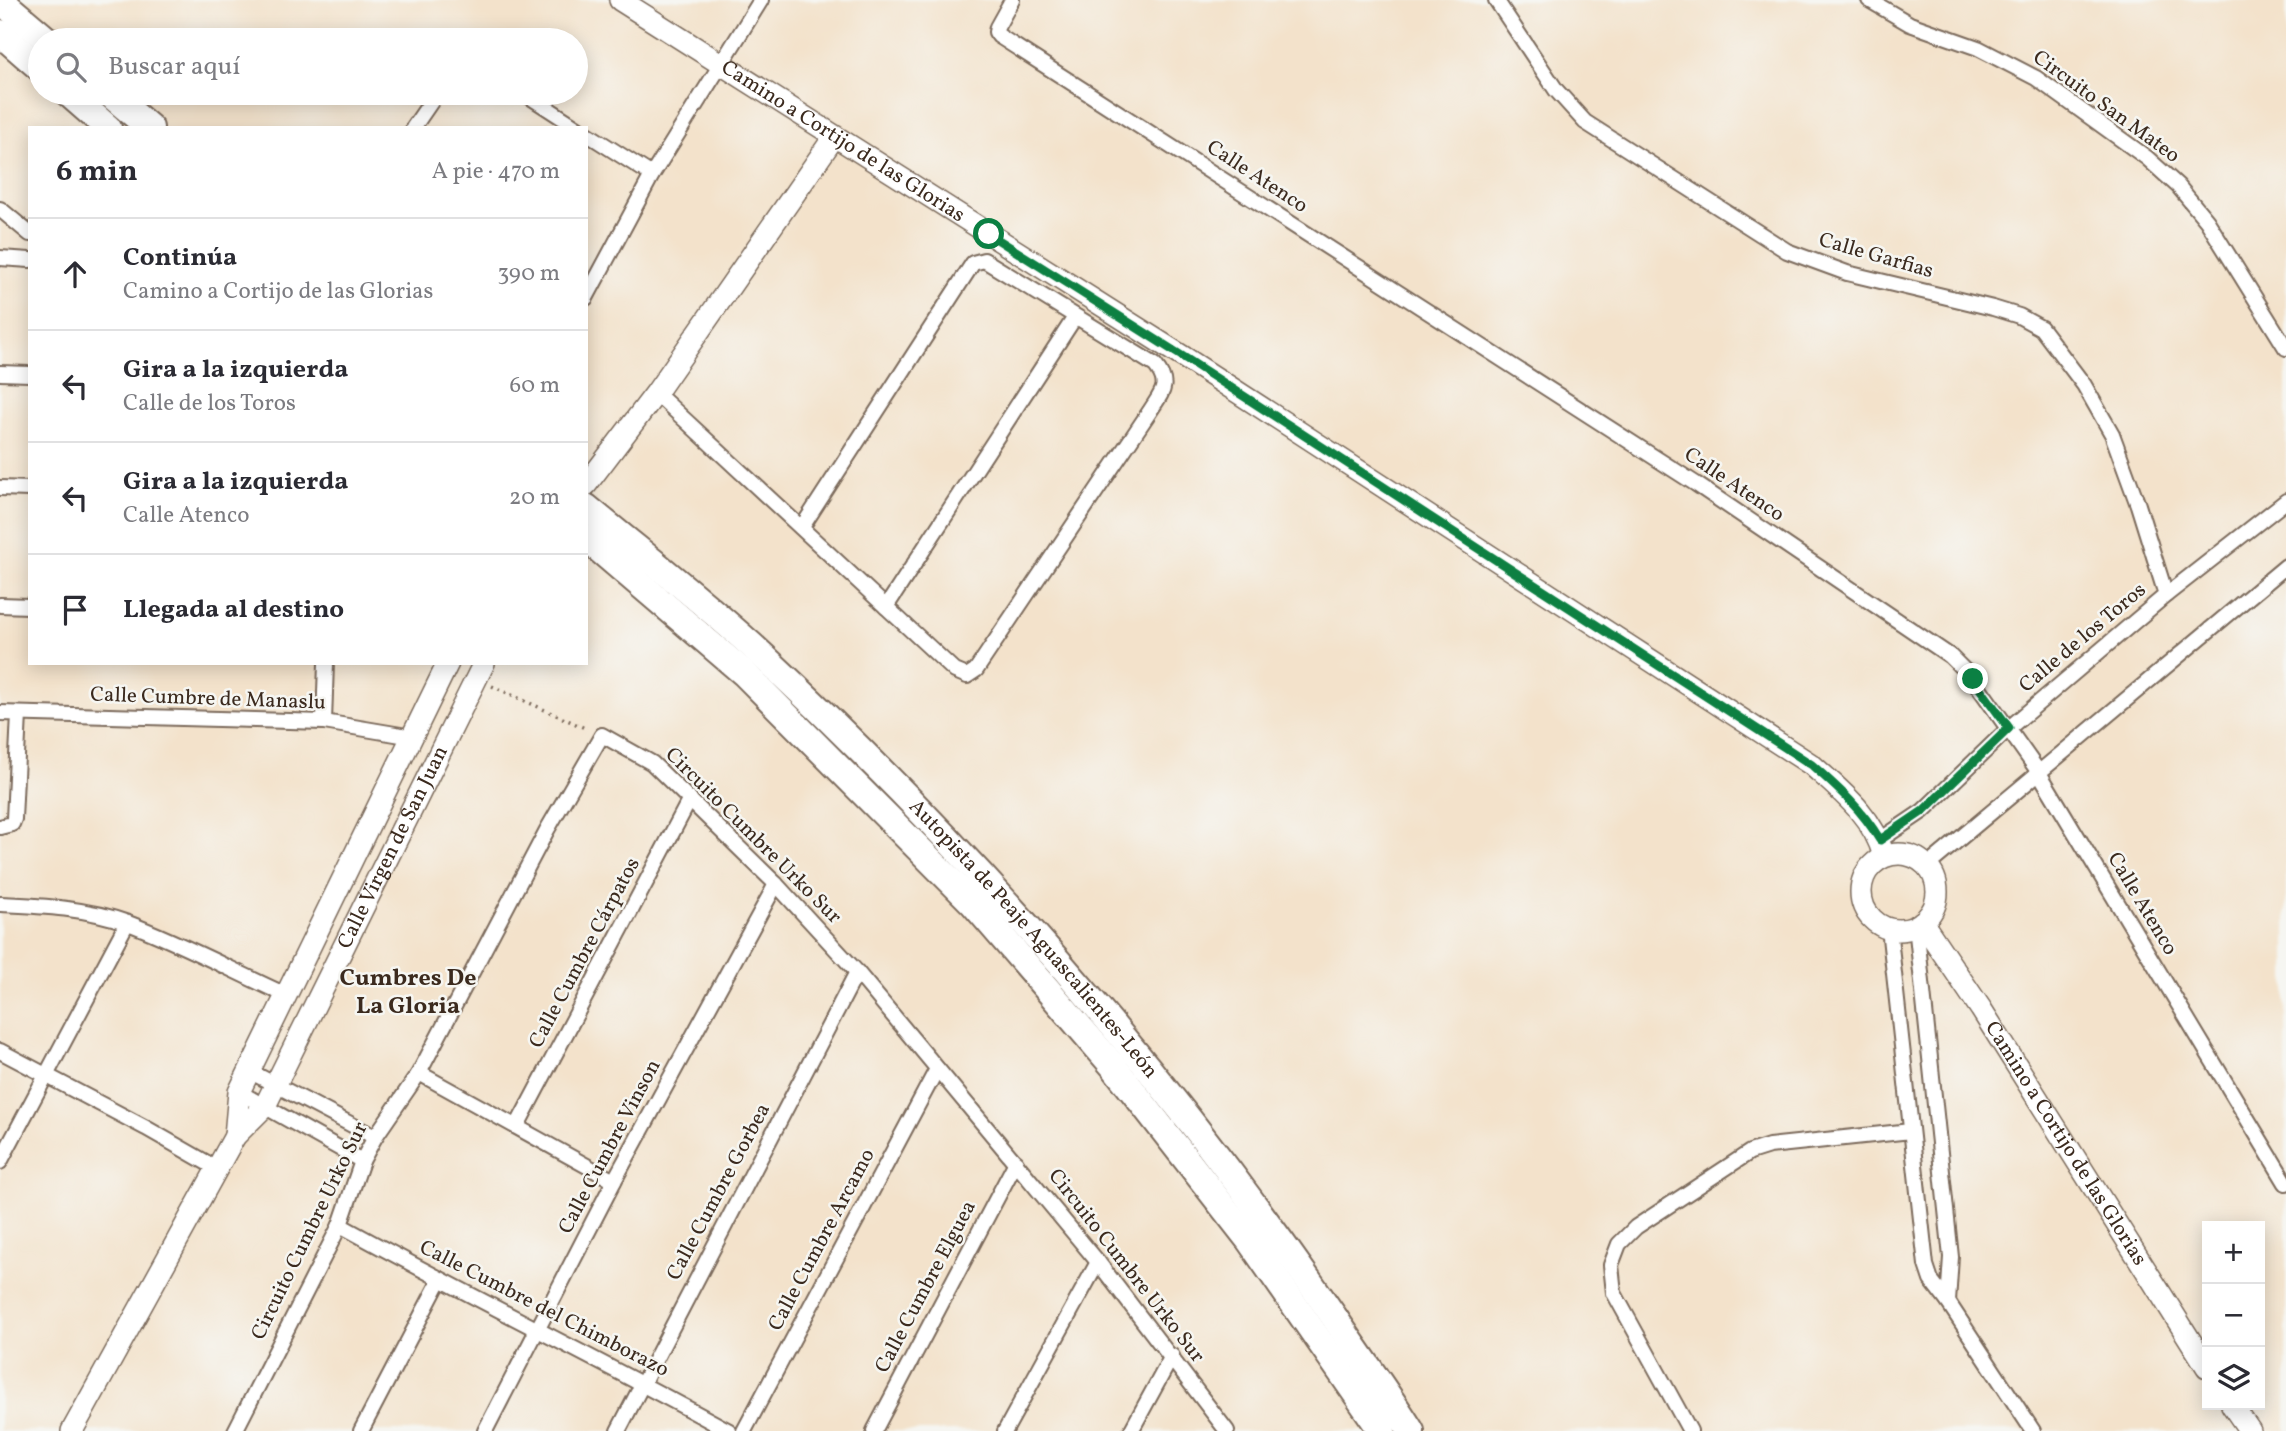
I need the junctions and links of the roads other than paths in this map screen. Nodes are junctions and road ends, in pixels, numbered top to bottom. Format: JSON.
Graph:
{"nodes":[{"id":1,"x":0,"y":0,"type":"edge"},
{"id":2,"x":620,"y":0,"type":"edge"},
{"id":3,"x":761,"y":0,"type":"edge"},
{"id":4,"x":1012,"y":0,"type":"edge"},
{"id":5,"x":1496,"y":0,"type":"edge"},
{"id":6,"x":1869,"y":0,"type":"edge"},
{"id":7,"x":33,"y":28,"type":"edge"},
{"id":8,"x":0,"y":33,"type":"edge"},
{"id":9,"x":28,"y":58,"type":"edge"},
{"id":10,"x":720,"y":64,"type":"junction"},
{"id":11,"x":82,"y":105,"type":"edge"},
{"id":12,"x":123,"y":105,"type":"edge"},
{"id":13,"x":428,"y":105,"type":"edge"},
{"id":14,"x":543,"y":105,"type":"edge"},
{"id":15,"x":106,"y":126,"type":"edge"},
{"id":16,"x":148,"y":126,"type":"edge"},
{"id":17,"x":414,"y":126,"type":"edge"},
{"id":18,"x":575,"y":126,"type":"edge"},
{"id":19,"x":588,"y":134,"type":"edge"},
{"id":20,"x":834,"y":137,"type":"junction"},
{"id":21,"x":652,"y":175,"type":"junction"},
{"id":22,"x":0,"y":209,"type":"edge"},
{"id":23,"x":28,"y":232,"type":"edge"},
{"id":24,"x":0,"y":258,"type":"edge"},
{"id":25,"x":28,"y":260,"type":"edge"},
{"id":26,"x":588,"y":293,"type":"edge"},
{"id":27,"x":1075,"y":317,"type":"junction"},
{"id":28,"x":2286,"y":348,"type":"edge"},
{"id":29,"x":0,"y":373,"type":"edge"},
{"id":30,"x":28,"y":374,"type":"edge"},
{"id":31,"x":656,"y":393,"type":"junction"},
{"id":32,"x":588,"y":483,"type":"edge"},
{"id":33,"x":0,"y":488,"type":"edge"},
{"id":34,"x":28,"y":489,"type":"edge"},
{"id":35,"x":2286,"y":501,"type":"edge"},
{"id":36,"x":588,"y":509,"type":"edge"},
{"id":37,"x":802,"y":527,"type":"junction"},
{"id":38,"x":588,"y":540,"type":"edge"},
{"id":39,"x":2286,"y":566,"type":"edge"},
{"id":40,"x":2166,"y":595,"type":"junction"},
{"id":41,"x":0,"y":605,"type":"edge"},
{"id":42,"x":28,"y":606,"type":"edge"},
{"id":43,"x":886,"y":607,"type":"junction"},
{"id":44,"x":326,"y":665,"type":"edge"},
{"id":45,"x":446,"y":665,"type":"edge"},
{"id":46,"x":481,"y":671,"type":"edge"},
{"id":47,"x":0,"y":713,"type":"edge"},
{"id":48,"x":19,"y":714,"type":"junction"},
{"id":49,"x":324,"y":722,"type":"junction"},
{"id":50,"x":2009,"y":728,"type":"junction"},
{"id":51,"x":413,"y":737,"type":"junction"},
{"id":52,"x":2038,"y":771,"type":"junction"},
{"id":53,"x":690,"y":799,"type":"junction"},
{"id":54,"x":0,"y":827,"type":"edge"},
{"id":55,"x":1882,"y":848,"type":"junction"},
{"id":56,"x":1927,"y":866,"type":"junction"},
{"id":57,"x":776,"y":884,"type":"junction"},
{"id":58,"x":0,"y":904,"type":"edge"},
{"id":59,"x":127,"y":923,"type":"junction"},
{"id":60,"x":1919,"y":924,"type":"junction"},
{"id":61,"x":1889,"y":928,"type":"junction"},
{"id":62,"x":857,"y":972,"type":"junction"},
{"id":63,"x":286,"y":995,"type":"junction"},
{"id":64,"x":0,"y":1051,"type":"edge"},
{"id":65,"x":937,"y":1069,"type":"junction"},
{"id":66,"x":249,"y":1070,"type":"junction"},
{"id":67,"x":419,"y":1073,"type":"junction"},
{"id":68,"x":48,"y":1075,"type":"junction"},
{"id":69,"x":277,"y":1085,"type":"junction"},
{"id":70,"x":239,"y":1092,"type":"junction"},
{"id":71,"x":265,"y":1107,"type":"junction"},
{"id":72,"x":517,"y":1126,"type":"junction"},
{"id":73,"x":1912,"y":1131,"type":"junction"},
{"id":74,"x":235,"y":1136,"type":"junction"},
{"id":75,"x":375,"y":1137,"type":"junction"},
{"id":76,"x":362,"y":1161,"type":"junction"},
{"id":77,"x":0,"y":1162,"type":"edge"},
{"id":78,"x":1016,"y":1162,"type":"junction"},
{"id":79,"x":216,"y":1168,"type":"junction"},
{"id":80,"x":614,"y":1181,"type":"junction"},
{"id":81,"x":2286,"y":1182,"type":"edge"},
{"id":82,"x":340,"y":1225,"type":"junction"},
{"id":83,"x":1098,"y":1262,"type":"junction"},
{"id":84,"x":440,"y":1280,"type":"junction"},
{"id":85,"x":1948,"y":1302,"type":"junction"},
{"id":86,"x":538,"y":1330,"type":"junction"},
{"id":87,"x":1172,"y":1356,"type":"junction"},
{"id":88,"x":2202,"y":1359,"type":"edge"},
{"id":89,"x":642,"y":1383,"type":"junction"},
{"id":90,"x":2235,"y":1410,"type":"edge"},
{"id":91,"x":72,"y":1431,"type":"edge"},
{"id":92,"x":235,"y":1431,"type":"edge"},
{"id":93,"x":361,"y":1431,"type":"edge"},
{"id":94,"x":485,"y":1431,"type":"edge"},
{"id":95,"x":618,"y":1431,"type":"edge"},
{"id":96,"x":729,"y":1431,"type":"edge"},
{"id":97,"x":744,"y":1431,"type":"edge"},
{"id":98,"x":874,"y":1431,"type":"edge"},
{"id":99,"x":1005,"y":1431,"type":"edge"},
{"id":100,"x":1132,"y":1431,"type":"edge"},
{"id":101,"x":1227,"y":1431,"type":"edge"},
{"id":102,"x":1382,"y":1431,"type":"edge"},
{"id":103,"x":1411,"y":1431,"type":"edge"},
{"id":104,"x":1690,"y":1431,"type":"edge"},
{"id":105,"x":2033,"y":1431,"type":"edge"},
{"id":106,"x":2250,"y":1431,"type":"edge"}],
"edges":[{"from":1,"to":7,"type":"highway"},
{"from":2,"to":10,"type":"street","name":"Camino a Cortijo de las Glorias"},
{"from":3,"to":10,"type":"street"},
{"from":4,"to":50,"type":"street","name":"Calle Atenco"},
{"from":5,"to":40,"type":"street","name":"Calle Garfias"},
{"from":6,"to":28,"type":"street","name":"Circuito San Mateo"},
{"from":8,"to":9,"type":"highway"},
{"from":10,"to":20,"type":"street","name":"Camino a Cortijo de las Glorias"},
{"from":10,"to":21,"type":"street"},
{"from":11,"to":15,"type":"highway"},
{"from":12,"to":16,"type":"highway"},
{"from":13,"to":17,"type":"street"},
{"from":14,"to":18,"type":"street"},
{"from":19,"to":21,"type":"street"},
{"from":20,"to":31,"type":"street"},
{"from":20,"to":55,"type":"street","name":"Camino a Cortijo de las Glorias"},
{"from":21,"to":26,"type":"street"},
{"from":22,"to":23,"type":"street"},
{"from":24,"to":25,"type":"street"},
{"from":27,"to":37,"type":"street"},
{"from":27,"to":43,"type":"street"},
{"from":27,"to":43,"type":"street"},
{"from":29,"to":30,"type":"street"},
{"from":31,"to":32,"type":"street"},
{"from":31,"to":37,"type":"street"},
{"from":33,"to":34,"type":"street"},
{"from":35,"to":40,"type":"street","name":"Calle de los Toros"},
{"from":36,"to":103,"type":"highway","name":"Autopista de Peaje Aguascalientes-León"},
{"from":37,"to":43,"type":"street"},
{"from":38,"to":102,"type":"highway"},
{"from":39,"to":52,"type":"street"},
{"from":40,"to":50,"type":"street","name":"Calle de los Toros"},
{"from":41,"to":42,"type":"street"},
{"from":44,"to":49,"type":"street"},
{"from":45,"to":51,"type":"street","name":"Calle Virgen de San Juan"},
{"from":46,"to":69,"type":"street","name":"Calle Virgen de San Juan"},
{"from":47,"to":48,"type":"street","name":"Calle Cumbre de Manaslu"},
{"from":48,"to":49,"type":"street","name":"Calle Cumbre de Manaslu"},
{"from":48,"to":54,"type":"street"},
{"from":49,"to":51,"type":"street","name":"Calle Cumbre de Manaslu"},
{"from":50,"to":52,"type":"street","name":"Calle Atenco"},
{"from":50,"to":55,"type":"street","name":"Calle de los Toros"},
{"from":51,"to":63,"type":"street","name":"Calle Virgen de San Juan"},
{"from":52,"to":56,"type":"street"},
{"from":52,"to":81,"type":"street","name":"Calle Atenco"},
{"from":53,"to":57,"type":"street","name":"Circuito Cumbre Urko Sur"},
{"from":53,"to":67,"type":"street","name":"Circuito Cumbre Urko Sur"},
{"from":53,"to":72,"type":"street","name":"Calle Cumbre Cárpatos"},
{"from":55,"to":56,"type":"street"},
{"from":55,"to":61,"type":"street"},
{"from":56,"to":60,"type":"street"},
{"from":57,"to":62,"type":"street","name":"Circuito Cumbre Urko Sur"},
{"from":57,"to":80,"type":"street","name":"Calle Cumbre Vinson"},
{"from":58,"to":59,"type":"street"},
{"from":59,"to":63,"type":"street"},
{"from":59,"to":68,"type":"street"},
{"from":60,"to":61,"type":"street"},
{"from":60,"to":85,"type":"street"},
{"from":60,"to":88,"type":"street","name":"Camino a Cortijo de las Glorias"},
{"from":61,"to":73,"type":"street"},
{"from":62,"to":65,"type":"street","name":"Circuito Cumbre Urko Sur"},
{"from":62,"to":89,"type":"street","name":"Calle Cumbre Gorbea"},
{"from":63,"to":66,"type":"street","name":"Calle Virgen de San Juan"},
{"from":64,"to":68,"type":"street"},
{"from":65,"to":78,"type":"street","name":"Circuito Cumbre Urko Sur"},
{"from":65,"to":97,"type":"street","name":"Calle Cumbre Arcamo"},
{"from":66,"to":69,"type":"street"},
{"from":66,"to":70,"type":"street","name":"Calle Virgen de San Juan"},
{"from":67,"to":72,"type":"street"},
{"from":67,"to":75,"type":"street","name":"Circuito Cumbre Urko Sur"},
{"from":68,"to":77,"type":"street"},
{"from":68,"to":79,"type":"street"},
{"from":69,"to":71,"type":"street","name":"Calle Virgen de San Juan"},
{"from":69,"to":75,"type":"street"},
{"from":70,"to":71,"type":"street"},
{"from":70,"to":74,"type":"street","name":"Calle Virgen de San Juan"},
{"from":71,"to":74,"type":"street","name":"Calle Virgen de San Juan"},
{"from":71,"to":76,"type":"street"},
{"from":72,"to":80,"type":"street"},
{"from":73,"to":85,"type":"street"},
{"from":73,"to":104,"type":"street"},
{"from":74,"to":79,"type":"street","name":"Calle Virgen de San Juan"},
{"from":75,"to":76,"type":"street","name":"Circuito Cumbre Urko Sur"},
{"from":76,"to":82,"type":"street","name":"Circuito Cumbre Urko Sur"},
{"from":78,"to":83,"type":"street","name":"Circuito Cumbre Urko Sur"},
{"from":78,"to":98,"type":"street","name":"Calle Cumbre Elguea"},
{"from":79,"to":91,"type":"street","name":"Calle Virgen de San Juan"},
{"from":80,"to":86,"type":"street","name":"Calle Cumbre Vinson"},
{"from":82,"to":84,"type":"street","name":"Calle Cumbre del Chimborazo"},
{"from":82,"to":92,"type":"street","name":"Circuito Cumbre Urko Sur"},
{"from":83,"to":87,"type":"street","name":"Circuito Cumbre Urko Sur"},
{"from":83,"to":99,"type":"street"},
{"from":84,"to":86,"type":"street","name":"Calle Cumbre del Chimborazo"},
{"from":84,"to":93,"type":"street"},
{"from":85,"to":105,"type":"street"},
{"from":86,"to":89,"type":"street","name":"Calle Cumbre del Chimborazo"},
{"from":86,"to":94,"type":"street","name":"Calle Cumbre Vinson"},
{"from":87,"to":100,"type":"street"},
{"from":87,"to":101,"type":"street","name":"Circuito Cumbre Urko Sur"},
{"from":89,"to":95,"type":"street","name":"Calle Cumbre Gorbea"},
{"from":89,"to":96,"type":"street","name":"Calle Cumbre del Chimborazo"},
{"from":90,"to":106,"type":"street"}]}
